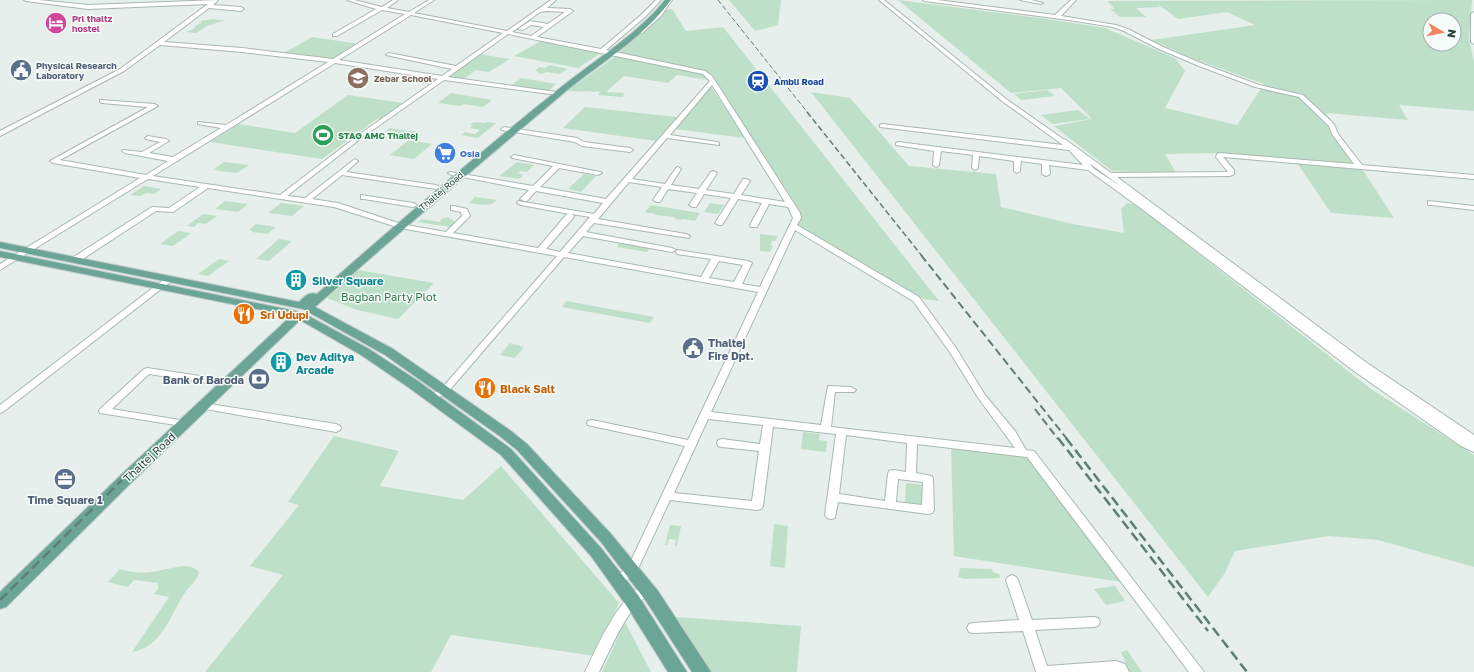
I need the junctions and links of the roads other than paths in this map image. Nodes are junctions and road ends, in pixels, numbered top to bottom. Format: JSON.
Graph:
{"nodes":[{"id":1,"x":26,"y":0,"type":"edge"},
{"id":2,"x":349,"y":0,"type":"edge"},
{"id":3,"x":396,"y":0,"type":"edge"},
{"id":4,"x":432,"y":0,"type":"edge"},
{"id":5,"x":554,"y":0,"type":"edge"},
{"id":6,"x":659,"y":0,"type":"edge"},
{"id":7,"x":662,"y":0,"type":"edge"},
{"id":8,"x":669,"y":0,"type":"edge"},
{"id":9,"x":881,"y":0,"type":"edge"},
{"id":10,"x":925,"y":0,"type":"edge"},
{"id":11,"x":1022,"y":0,"type":"edge"},
{"id":12,"x":1074,"y":0,"type":"edge"},
{"id":13,"x":215,"y":1,"type":"edge"},
{"id":14,"x":1041,"y":3,"type":"dead end"},
{"id":15,"x":208,"y":6,"type":"junction"},
{"id":16,"x":382,"y":8,"type":"junction"},
{"id":17,"x":241,"y":9,"type":"dead end"},
{"id":18,"x":410,"y":13,"type":"junction"},
{"id":19,"x":1474,"y":14,"type":"edge"},
{"id":20,"x":1056,"y":17,"type":"junction"},
{"id":21,"x":530,"y":23,"type":"junction"},
{"id":22,"x":550,"y":26,"type":"junction"},
{"id":23,"x":507,"y":32,"type":"junction"},
{"id":24,"x":335,"y":35,"type":"dead end"},
{"id":25,"x":535,"y":36,"type":"junction"},
{"id":26,"x":159,"y":42,"type":"junction"},
{"id":27,"x":1474,"y":42,"type":"edge"},
{"id":28,"x":612,"y":48,"type":"junction"},
{"id":29,"x":389,"y":56,"type":"dead end"},
{"id":30,"x":334,"y":61,"type":"junction"},
{"id":31,"x":456,"y":68,"type":"junction"},
{"id":32,"x":442,"y":78,"type":"junction"},
{"id":33,"x":712,"y":82,"type":"junction"},
{"id":34,"x":552,"y":94,"type":"junction"},
{"id":35,"x":102,"y":102,"type":"dead end"},
{"id":36,"x":200,"y":123,"type":"dead end"},
{"id":37,"x":882,"y":126,"type":"dead end"},
{"id":38,"x":229,"y":127,"type":"junction"},
{"id":39,"x":509,"y":130,"type":"junction"},
{"id":40,"x":0,"y":134,"type":"edge"},
{"id":41,"x":664,"y":136,"type":"junction"},
{"id":42,"x":148,"y":138,"type":"dead end"},
{"id":43,"x":949,"y":142,"type":"junction"},
{"id":44,"x":717,"y":144,"type":"dead end"},
{"id":45,"x":898,"y":144,"type":"dead end"},
{"id":46,"x":1067,"y":144,"type":"junction"},
{"id":47,"x":938,"y":149,"type":"junction"},
{"id":48,"x":630,"y":150,"type":"dead end"},
{"id":49,"x":125,"y":151,"type":"dead end"},
{"id":50,"x":143,"y":154,"type":"junction"},
{"id":51,"x":976,"y":154,"type":"junction"},
{"id":52,"x":514,"y":157,"type":"dead end"},
{"id":53,"x":1018,"y":159,"type":"junction"},
{"id":54,"x":176,"y":160,"type":"junction"},
{"id":55,"x":355,"y":161,"type":"dead end"},
{"id":56,"x":1045,"y":162,"type":"junction"},
{"id":57,"x":936,"y":165,"type":"dead end"},
{"id":58,"x":558,"y":166,"type":"junction"},
{"id":59,"x":1360,"y":166,"type":"junction"},
{"id":60,"x":975,"y":168,"type":"dead end"},
{"id":61,"x":678,"y":169,"type":"dead end"},
{"id":62,"x":1091,"y":169,"type":"junction"},
{"id":63,"x":1017,"y":171,"type":"dead end"},
{"id":64,"x":598,"y":173,"type":"dead end"},
{"id":65,"x":713,"y":173,"type":"dead end"},
{"id":66,"x":345,"y":174,"type":"dead end"},
{"id":67,"x":456,"y":174,"type":"junction"},
{"id":68,"x":1046,"y":174,"type":"dead end"},
{"id":69,"x":1110,"y":175,"type":"junction"},
{"id":70,"x":148,"y":177,"type":"junction"},
{"id":71,"x":1474,"y":177,"type":"edge"},
{"id":72,"x":626,"y":180,"type":"junction"},
{"id":73,"x":746,"y":181,"type":"dead end"},
{"id":74,"x":207,"y":186,"type":"junction"},
{"id":75,"x":436,"y":186,"type":"junction"},
{"id":76,"x":667,"y":186,"type":"junction"},
{"id":77,"x":535,"y":188,"type":"junction"},
{"id":78,"x":702,"y":191,"type":"junction"},
{"id":79,"x":736,"y":196,"type":"junction"},
{"id":80,"x":281,"y":197,"type":"junction"},
{"id":81,"x":364,"y":197,"type":"dead end"},
{"id":82,"x":657,"y":200,"type":"dead end"},
{"id":83,"x":306,"y":201,"type":"junction"},
{"id":84,"x":767,"y":201,"type":"junction"},
{"id":85,"x":608,"y":202,"type":"junction"},
{"id":86,"x":1431,"y":203,"type":"dead end"},
{"id":87,"x":413,"y":205,"type":"junction"},
{"id":88,"x":693,"y":205,"type":"dead end"},
{"id":89,"x":790,"y":205,"type":"junction"},
{"id":90,"x":454,"y":208,"type":"dead end"},
{"id":91,"x":1474,"y":208,"type":"edge"},
{"id":92,"x":570,"y":216,"type":"dead end"},
{"id":93,"x":594,"y":218,"type":"junction"},
{"id":94,"x":719,"y":223,"type":"dead end"},
{"id":95,"x":395,"y":225,"type":"junction"},
{"id":96,"x":754,"y":225,"type":"dead end"},
{"id":97,"x":793,"y":226,"type":"junction"},
{"id":98,"x":580,"y":233,"type":"junction"},
{"id":99,"x":448,"y":234,"type":"junction"},
{"id":100,"x":686,"y":236,"type":"dead end"},
{"id":101,"x":0,"y":245,"type":"edge"},
{"id":102,"x":540,"y":250,"type":"junction"},
{"id":103,"x":28,"y":251,"type":"junction"},
{"id":104,"x":0,"y":254,"type":"edge"},
{"id":105,"x":562,"y":254,"type":"junction"},
{"id":106,"x":18,"y":257,"type":"junction"},
{"id":107,"x":716,"y":258,"type":"junction"},
{"id":108,"x":75,"y":260,"type":"junction"},
{"id":109,"x":0,"y":268,"type":"edge"},
{"id":110,"x":1243,"y":278,"type":"junction"},
{"id":111,"x":704,"y":279,"type":"junction"},
{"id":112,"x":170,"y":280,"type":"junction"},
{"id":113,"x":737,"y":285,"type":"junction"},
{"id":114,"x":161,"y":286,"type":"junction"},
{"id":115,"x":763,"y":290,"type":"junction"},
{"id":116,"x":300,"y":310,"type":"junction"},
{"id":117,"x":1360,"y":367,"type":"junction"},
{"id":118,"x":220,"y":382,"type":"junction"},
{"id":119,"x":445,"y":390,"type":"junction"},
{"id":120,"x":851,"y":390,"type":"dead end"},
{"id":121,"x":432,"y":398,"type":"junction"},
{"id":122,"x":199,"y":407,"type":"junction"},
{"id":123,"x":0,"y":410,"type":"edge"},
{"id":124,"x":705,"y":415,"type":"junction"},
{"id":125,"x":176,"y":422,"type":"junction"},
{"id":126,"x":592,"y":423,"type":"dead end"},
{"id":127,"x":768,"y":423,"type":"junction"},
{"id":128,"x":336,"y":428,"type":"dead end"},
{"id":129,"x":826,"y":430,"type":"junction"},
{"id":130,"x":841,"y":431,"type":"junction"},
{"id":131,"x":912,"y":440,"type":"junction"},
{"id":132,"x":1474,"y":440,"type":"edge"},
{"id":133,"x":722,"y":443,"type":"dead end"},
{"id":134,"x":691,"y":444,"type":"junction"},
{"id":135,"x":764,"y":448,"type":"junction"},
{"id":136,"x":1474,"y":448,"type":"edge"},
{"id":137,"x":1023,"y":453,"type":"junction"},
{"id":138,"x":911,"y":476,"type":"junction"},
{"id":139,"x":667,"y":496,"type":"junction"},
{"id":140,"x":833,"y":498,"type":"junction"},
{"id":141,"x":890,"y":505,"type":"junction"},
{"id":142,"x":831,"y":515,"type":"dead end"},
{"id":143,"x":632,"y":570,"type":"junction"},
{"id":144,"x":1012,"y":580,"type":"dead end"},
{"id":145,"x":618,"y":581,"type":"junction"},
{"id":146,"x":647,"y":589,"type":"junction"},
{"id":147,"x":0,"y":591,"type":"edge"},
{"id":148,"x":632,"y":600,"type":"junction"},
{"id":149,"x":0,"y":602,"type":"edge"},
{"id":150,"x":1094,"y":622,"type":"dead end"},
{"id":151,"x":1027,"y":626,"type":"junction"},
{"id":152,"x":973,"y":628,"type":"dead end"},
{"id":153,"x":592,"y":672,"type":"edge"},
{"id":154,"x":678,"y":672,"type":"edge"},
{"id":155,"x":702,"y":672,"type":"edge"},
{"id":156,"x":1122,"y":672,"type":"edge"},
{"id":157,"x":1197,"y":672,"type":"edge"}],
"edges":[{"from":1,"to":13,"type":"street"},
{"from":2,"to":16,"type":"street"},
{"from":3,"to":16,"type":"street"},
{"from":4,"to":18,"type":"street"},
{"from":5,"to":23,"type":"street"},
{"from":6,"to":28,"type":"street"},
{"from":7,"to":28,"type":"main road"},
{"from":8,"to":28,"type":"main road"},
{"from":9,"to":46,"type":"street"},
{"from":10,"to":20,"type":"street"},
{"from":11,"to":14,"type":"street"},
{"from":12,"to":20,"type":"street"},
{"from":13,"to":15,"type":"street"},
{"from":15,"to":17,"type":"street"},
{"from":15,"to":26,"type":"street"},
{"from":16,"to":18,"type":"street"},
{"from":16,"to":24,"type":"street"},
{"from":18,"to":23,"type":"street"},
{"from":18,"to":30,"type":"street"},
{"from":19,"to":27,"type":"street"},
{"from":20,"to":59,"type":"street"},
{"from":21,"to":22,"type":"street"},
{"from":21,"to":22,"type":"street"},
{"from":21,"to":25,"type":"street"},
{"from":22,"to":25,"type":"street"},
{"from":23,"to":25,"type":"street"},
{"from":23,"to":31,"type":"street"},
{"from":25,"to":28,"type":"street"},
{"from":26,"to":30,"type":"street"},
{"from":26,"to":40,"type":"street"},
{"from":28,"to":33,"type":"street"},
{"from":28,"to":34,"type":"main road","name":"Thaltej Road"},
{"from":29,"to":31,"type":"street"},
{"from":30,"to":32,"type":"street"},
{"from":30,"to":38,"type":"street"},
{"from":31,"to":32,"type":"street"},
{"from":32,"to":34,"type":"street"},
{"from":32,"to":80,"type":"street"},
{"from":33,"to":41,"type":"street"},
{"from":33,"to":89,"type":"street"},
{"from":34,"to":39,"type":"main road","name":"Thaltej Road"},
{"from":35,"to":70,"type":"street"},
{"from":36,"to":38,"type":"street"},
{"from":37,"to":43,"type":"street"},
{"from":38,"to":54,"type":"street"},
{"from":39,"to":48,"type":"street"},
{"from":39,"to":67,"type":"main road","name":"Thaltej Road"},
{"from":41,"to":44,"type":"street"},
{"from":41,"to":72,"type":"street"},
{"from":42,"to":50,"type":"street"},
{"from":43,"to":46,"type":"street"},
{"from":43,"to":47,"type":"street"},
{"from":43,"to":51,"type":"street"},
{"from":45,"to":47,"type":"street"},
{"from":46,"to":62,"type":"street"},
{"from":46,"to":69,"type":"street"},
{"from":47,"to":57,"type":"street"},
{"from":49,"to":50,"type":"street"},
{"from":50,"to":54,"type":"street"},
{"from":51,"to":53,"type":"street"},
{"from":51,"to":60,"type":"street"},
{"from":52,"to":58,"type":"street"},
{"from":53,"to":56,"type":"street"},
{"from":53,"to":63,"type":"street"},
{"from":54,"to":70,"type":"street"},
{"from":55,"to":83,"type":"street"},
{"from":56,"to":62,"type":"street"},
{"from":56,"to":68,"type":"street"},
{"from":58,"to":64,"type":"street"},
{"from":58,"to":77,"type":"street"},
{"from":59,"to":69,"type":"street"},
{"from":59,"to":71,"type":"street"},
{"from":61,"to":76,"type":"street"},
{"from":62,"to":69,"type":"street"},
{"from":62,"to":110,"type":"street"},
{"from":65,"to":78,"type":"street"},
{"from":66,"to":75,"type":"street"},
{"from":67,"to":75,"type":"main road","name":"Thaltej Road"},
{"from":67,"to":77,"type":"street"},
{"from":67,"to":95,"type":"main road","name":"Thaltej Road"},
{"from":69,"to":110,"type":"street"},
{"from":70,"to":74,"type":"street"},
{"from":70,"to":103,"type":"street"},
{"from":72,"to":76,"type":"street"},
{"from":72,"to":85,"type":"street"},
{"from":73,"to":79,"type":"street"},
{"from":74,"to":80,"type":"street"},
{"from":74,"to":108,"type":"street"},
{"from":75,"to":87,"type":"main road","name":"Thaltej Road"},
{"from":76,"to":78,"type":"street"},
{"from":76,"to":82,"type":"street"},
{"from":77,"to":85,"type":"street"},
{"from":77,"to":93,"type":"street"},
{"from":78,"to":79,"type":"street"},
{"from":78,"to":88,"type":"street"},
{"from":79,"to":84,"type":"street"},
{"from":79,"to":94,"type":"street"},
{"from":80,"to":83,"type":"street"},
{"from":81,"to":87,"type":"street"},
{"from":83,"to":95,"type":"street"},
{"from":84,"to":89,"type":"street"},
{"from":84,"to":96,"type":"street"},
{"from":85,"to":93,"type":"street"},
{"from":86,"to":91,"type":"street"},
{"from":87,"to":95,"type":"main road","name":"Thaltej Road"},
{"from":89,"to":97,"type":"street"},
{"from":90,"to":99,"type":"street"},
{"from":92,"to":102,"type":"street"},
{"from":93,"to":98,"type":"street"},
{"from":93,"to":100,"type":"street"},
{"from":95,"to":99,"type":"street"},
{"from":95,"to":116,"type":"main road","name":"Thaltej Road"},
{"from":97,"to":115,"type":"street"},
{"from":97,"to":137,"type":"street"},
{"from":98,"to":105,"type":"street"},
{"from":98,"to":107,"type":"street"},
{"from":99,"to":102,"type":"street"},
{"from":101,"to":103,"type":"main road"},
{"from":102,"to":105,"type":"street"},
{"from":103,"to":106,"type":"street"},
{"from":103,"to":108,"type":"main road"},
{"from":104,"to":106,"type":"main road"},
{"from":105,"to":111,"type":"street"},
{"from":105,"to":119,"type":"street"},
{"from":106,"to":109,"type":"street"},
{"from":106,"to":114,"type":"main road"},
{"from":107,"to":111,"type":"street"},
{"from":107,"to":113,"type":"street"},
{"from":108,"to":112,"type":"main road"},
{"from":110,"to":117,"type":"street"},
{"from":111,"to":113,"type":"street"},
{"from":112,"to":114,"type":"street"},
{"from":112,"to":116,"type":"main road"},
{"from":113,"to":115,"type":"street"},
{"from":114,"to":116,"type":"main road"},
{"from":114,"to":123,"type":"street"},
{"from":115,"to":124,"type":"street"},
{"from":116,"to":118,"type":"main road","name":"Thaltej Road"},
{"from":116,"to":119,"type":"main road"},
{"from":116,"to":121,"type":"main road"},
{"from":116,"to":122,"type":"main road","name":"Thaltej Road"},
{"from":117,"to":132,"type":"street"},
{"from":117,"to":136,"type":"street"},
{"from":118,"to":122,"type":"main road","name":"Thaltej Road"},
{"from":118,"to":125,"type":"street"},
{"from":119,"to":121,"type":"street"},
{"from":119,"to":143,"type":"main road"},
{"from":120,"to":129,"type":"street"},
{"from":121,"to":145,"type":"main road"},
{"from":122,"to":125,"type":"main road","name":"Thaltej Road"},
{"from":122,"to":128,"type":"street"},
{"from":122,"to":149,"type":"main road","name":"Thaltej Road"},
{"from":124,"to":127,"type":"street"},
{"from":124,"to":134,"type":"street"},
{"from":125,"to":147,"type":"main road","name":"Thaltej Road"},
{"from":126,"to":134,"type":"street"},
{"from":127,"to":129,"type":"street"},
{"from":127,"to":135,"type":"street"},
{"from":129,"to":130,"type":"street"},
{"from":130,"to":131,"type":"street"},
{"from":130,"to":140,"type":"street"},
{"from":131,"to":137,"type":"street"},
{"from":131,"to":138,"type":"street"},
{"from":133,"to":135,"type":"street"},
{"from":134,"to":139,"type":"street"},
{"from":135,"to":139,"type":"street"},
{"from":137,"to":157,"type":"street"},
{"from":138,"to":141,"type":"street"},
{"from":138,"to":141,"type":"street"},
{"from":139,"to":143,"type":"street"},
{"from":140,"to":141,"type":"street"},
{"from":140,"to":142,"type":"street"},
{"from":143,"to":145,"type":"street"},
{"from":143,"to":146,"type":"main road"},
{"from":144,"to":151,"type":"street"},
{"from":145,"to":148,"type":"main road"},
{"from":146,"to":148,"type":"street"},
{"from":146,"to":155,"type":"main road"},
{"from":148,"to":153,"type":"street"},
{"from":148,"to":154,"type":"main road"},
{"from":150,"to":151,"type":"street"},
{"from":151,"to":152,"type":"street"},
{"from":151,"to":156,"type":"street"}]}
